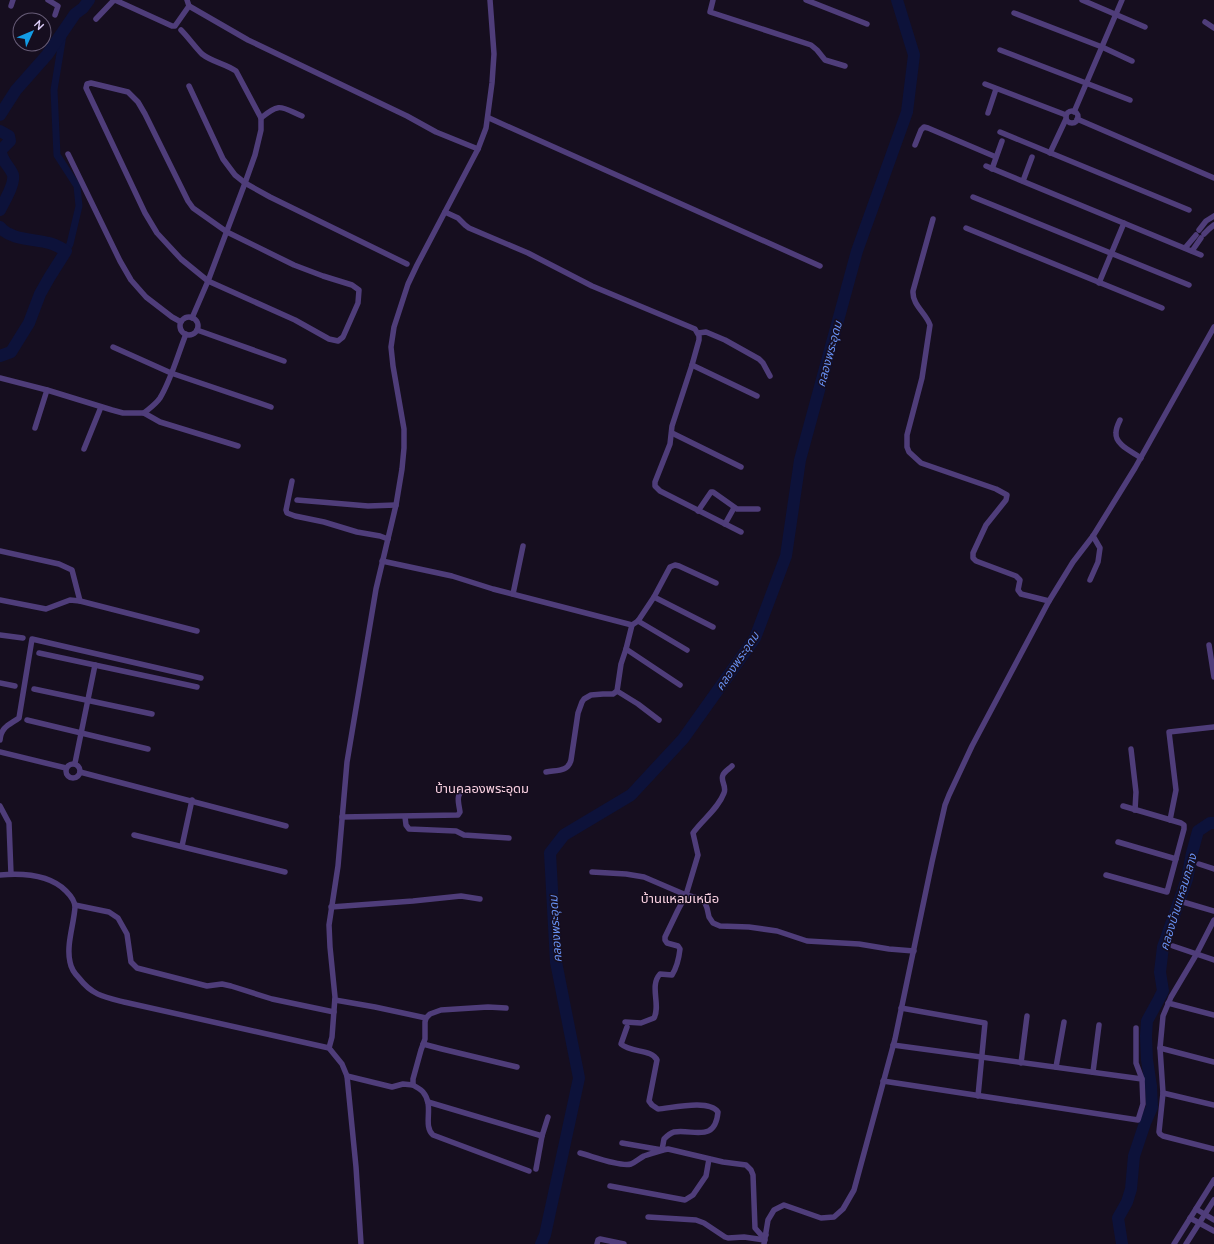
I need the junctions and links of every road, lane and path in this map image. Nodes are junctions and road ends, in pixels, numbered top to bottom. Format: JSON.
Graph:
{"nodes":[{"id":1,"x":13,"y":0,"type":"edge"},
{"id":2,"x":114,"y":0,"type":"edge"},
{"id":3,"x":490,"y":0,"type":"edge"},
{"id":4,"x":713,"y":0,"type":"edge"},
{"id":5,"x":806,"y":0,"type":"edge"},
{"id":6,"x":1082,"y":0,"type":"edge"},
{"id":7,"x":1122,"y":0,"type":"edge"},
{"id":8,"x":52,"y":1,"type":"edge"},
{"id":9,"x":188,"y":3,"type":"edge"},
{"id":10,"x":11,"y":6,"type":"dead end"},
{"id":11,"x":1014,"y":13,"type":"dead end"},
{"id":12,"x":55,"y":15,"type":"dead end"},
{"id":13,"x":1116,"y":15,"type":"junction"},
{"id":14,"x":96,"y":19,"type":"dead end"},
{"id":15,"x":1205,"y":22,"type":"dead end"},
{"id":16,"x":867,"y":24,"type":"dead end"},
{"id":17,"x":1145,"y":27,"type":"dead end"},
{"id":18,"x":1214,"y":28,"type":"edge"},
{"id":19,"x":181,"y":30,"type":"dead end"},
{"id":20,"x":1102,"y":47,"type":"junction"},
{"id":21,"x":1000,"y":50,"type":"dead end"},
{"id":22,"x":1132,"y":61,"type":"dead end"},
{"id":23,"x":844,"y":66,"type":"dead end"},
{"id":24,"x":985,"y":84,"type":"dead end"},
{"id":25,"x":1086,"y":84,"type":"junction"},
{"id":26,"x":189,"y":86,"type":"dead end"},
{"id":27,"x":996,"y":89,"type":"junction"},
{"id":28,"x":1130,"y":100,"type":"dead end"},
{"id":29,"x":1074,"y":112,"type":"junction"},
{"id":30,"x":988,"y":113,"type":"dead end"},
{"id":31,"x":302,"y":116,"type":"dead end"},
{"id":32,"x":1066,"y":117,"type":"junction"},
{"id":33,"x":261,"y":118,"type":"junction"},
{"id":34,"x":488,"y":118,"type":"junction"},
{"id":35,"x":1077,"y":119,"type":"junction"},
{"id":36,"x":1000,"y":132,"type":"dead end"},
{"id":37,"x":1002,"y":141,"type":"dead end"},
{"id":38,"x":915,"y":145,"type":"dead end"},
{"id":39,"x":478,"y":149,"type":"junction"},
{"id":40,"x":1050,"y":153,"type":"junction"},
{"id":41,"x":68,"y":154,"type":"dead end"},
{"id":42,"x":996,"y":157,"type":"junction"},
{"id":43,"x":1032,"y":157,"type":"dead end"},
{"id":44,"x":986,"y":166,"type":"dead end"},
{"id":45,"x":992,"y":169,"type":"junction"},
{"id":46,"x":1214,"y":178,"type":"edge"},
{"id":47,"x":1022,"y":181,"type":"junction"},
{"id":48,"x":245,"y":184,"type":"junction"},
{"id":49,"x":973,"y":197,"type":"dead end"},
{"id":50,"x":1189,"y":210,"type":"dead end"},
{"id":51,"x":445,"y":212,"type":"junction"},
{"id":52,"x":1214,"y":216,"type":"edge"},
{"id":53,"x":933,"y":219,"type":"dead end"},
{"id":54,"x":1124,"y":223,"type":"junction"},
{"id":55,"x":1214,"y":225,"type":"edge"},
{"id":56,"x":966,"y":228,"type":"dead end"},
{"id":57,"x":227,"y":232,"type":"junction"},
{"id":58,"x":1200,"y":234,"type":"junction"},
{"id":59,"x":1186,"y":248,"type":"junction"},
{"id":60,"x":1192,"y":250,"type":"junction"},
{"id":61,"x":1111,"y":254,"type":"junction"},
{"id":62,"x":1201,"y":255,"type":"dead end"},
{"id":63,"x":407,"y":264,"type":"dead end"},
{"id":64,"x":820,"y":266,"type":"dead end"},
{"id":65,"x":208,"y":281,"type":"junction"},
{"id":66,"x":1099,"y":283,"type":"junction"},
{"id":67,"x":1188,"y":285,"type":"dead end"},
{"id":68,"x":1162,"y":308,"type":"dead end"},
{"id":69,"x":192,"y":318,"type":"junction"},
{"id":70,"x":181,"y":322,"type":"junction"},
{"id":71,"x":1214,"y":327,"type":"edge"},
{"id":72,"x":197,"y":330,"type":"junction"},
{"id":73,"x":698,"y":333,"type":"junction"},
{"id":74,"x":186,"y":334,"type":"junction"},
{"id":75,"x":112,"y":347,"type":"dead end"},
{"id":76,"x":284,"y":361,"type":"dead end"},
{"id":77,"x":692,"y":365,"type":"junction"},
{"id":78,"x":171,"y":373,"type":"junction"},
{"id":79,"x":770,"y":376,"type":"dead end"},
{"id":80,"x":0,"y":378,"type":"edge"},
{"id":81,"x":48,"y":390,"type":"junction"},
{"id":82,"x":757,"y":396,"type":"dead end"},
{"id":83,"x":100,"y":407,"type":"junction"},
{"id":84,"x":271,"y":407,"type":"dead end"},
{"id":85,"x":144,"y":413,"type":"junction"},
{"id":86,"x":1120,"y":420,"type":"dead end"},
{"id":87,"x":35,"y":428,"type":"dead end"},
{"id":88,"x":672,"y":432,"type":"junction"},
{"id":89,"x":238,"y":446,"type":"dead end"},
{"id":90,"x":84,"y":449,"type":"dead end"},
{"id":91,"x":1141,"y":458,"type":"junction"},
{"id":92,"x":741,"y":467,"type":"dead end"},
{"id":93,"x":292,"y":482,"type":"dead end"},
{"id":94,"x":297,"y":500,"type":"dead end"},
{"id":95,"x":396,"y":505,"type":"junction"},
{"id":96,"x":734,"y":508,"type":"junction"},
{"id":97,"x":758,"y":509,"type":"dead end"},
{"id":98,"x":698,"y":511,"type":"junction"},
{"id":99,"x":725,"y":524,"type":"junction"},
{"id":100,"x":741,"y":532,"type":"dead end"},
{"id":101,"x":1093,"y":536,"type":"junction"},
{"id":102,"x":388,"y":540,"type":"junction"},
{"id":103,"x":523,"y":546,"type":"dead end"},
{"id":104,"x":0,"y":551,"type":"edge"},
{"id":105,"x":382,"y":561,"type":"junction"},
{"id":106,"x":1090,"y":580,"type":"dead end"},
{"id":107,"x":716,"y":583,"type":"dead end"},
{"id":108,"x":513,"y":594,"type":"junction"},
{"id":109,"x":654,"y":597,"type":"junction"},
{"id":110,"x":0,"y":600,"type":"edge"},
{"id":111,"x":80,"y":601,"type":"junction"},
{"id":112,"x":1049,"y":601,"type":"junction"},
{"id":113,"x":638,"y":621,"type":"junction"},
{"id":114,"x":632,"y":625,"type":"junction"},
{"id":115,"x":712,"y":627,"type":"dead end"},
{"id":116,"x":197,"y":631,"type":"dead end"},
{"id":117,"x":0,"y":635,"type":"edge"},
{"id":118,"x":23,"y":638,"type":"dead end"},
{"id":119,"x":1209,"y":645,"type":"dead end"},
{"id":120,"x":626,"y":649,"type":"junction"},
{"id":121,"x":687,"y":650,"type":"dead end"},
{"id":122,"x":39,"y":653,"type":"dead end"},
{"id":123,"x":95,"y":665,"type":"junction"},
{"id":124,"x":1214,"y":677,"type":"edge"},
{"id":125,"x":201,"y":678,"type":"dead end"},
{"id":126,"x":0,"y":683,"type":"edge"},
{"id":127,"x":680,"y":685,"type":"dead end"},
{"id":128,"x":15,"y":686,"type":"dead end"},
{"id":129,"x":197,"y":687,"type":"dead end"},
{"id":130,"x":34,"y":689,"type":"dead end"},
{"id":131,"x":617,"y":691,"type":"junction"},
{"id":132,"x":88,"y":700,"type":"junction"},
{"id":133,"x":152,"y":714,"type":"dead end"},
{"id":134,"x":27,"y":720,"type":"dead end"},
{"id":135,"x":659,"y":720,"type":"dead end"},
{"id":136,"x":1214,"y":727,"type":"edge"},
{"id":137,"x":81,"y":733,"type":"junction"},
{"id":138,"x":0,"y":740,"type":"edge"},
{"id":139,"x":148,"y":749,"type":"dead end"},
{"id":140,"x":1131,"y":749,"type":"dead end"},
{"id":141,"x":0,"y":752,"type":"edge"},
{"id":142,"x":75,"y":764,"type":"junction"},
{"id":143,"x":732,"y":766,"type":"dead end"},
{"id":144,"x":66,"y":768,"type":"junction"},
{"id":145,"x":80,"y":772,"type":"junction"},
{"id":146,"x":546,"y":772,"type":"dead end"},
{"id":147,"x":488,"y":789,"type":"dead end"},
{"id":148,"x":192,"y":800,"type":"junction"},
{"id":149,"x":0,"y":806,"type":"edge"},
{"id":150,"x":1123,"y":806,"type":"dead end"},
{"id":151,"x":1135,"y":810,"type":"junction"},
{"id":152,"x":342,"y":817,"type":"junction"},
{"id":153,"x":406,"y":817,"type":"junction"},
{"id":154,"x":1170,"y":820,"type":"junction"},
{"id":155,"x":286,"y":826,"type":"dead end"},
{"id":156,"x":134,"y":835,"type":"dead end"},
{"id":157,"x":509,"y":838,"type":"dead end"},
{"id":158,"x":1118,"y":842,"type":"dead end"},
{"id":159,"x":182,"y":846,"type":"junction"},
{"id":160,"x":1176,"y":859,"type":"junction"},
{"id":161,"x":1199,"y":864,"type":"dead end"},
{"id":162,"x":1214,"y":868,"type":"edge"},
{"id":163,"x":285,"y":872,"type":"dead end"},
{"id":164,"x":592,"y":872,"type":"dead end"},
{"id":165,"x":11,"y":874,"type":"junction"},
{"id":166,"x":0,"y":875,"type":"edge"},
{"id":167,"x":1106,"y":875,"type":"dead end"},
{"id":168,"x":686,"y":895,"type":"junction"},
{"id":169,"x":480,"y":899,"type":"dead end"},
{"id":170,"x":1183,"y":902,"type":"dead end"},
{"id":171,"x":75,"y":905,"type":"junction"},
{"id":172,"x":331,"y":906,"type":"junction"},
{"id":173,"x":1214,"y":912,"type":"edge"},
{"id":174,"x":1214,"y":920,"type":"edge"},
{"id":175,"x":1173,"y":946,"type":"dead end"},
{"id":176,"x":914,"y":951,"type":"junction"},
{"id":177,"x":1196,"y":955,"type":"junction"},
{"id":178,"x":1214,"y":960,"type":"edge"},
{"id":179,"x":335,"y":1000,"type":"junction"},
{"id":180,"x":1168,"y":1003,"type":"junction"},
{"id":181,"x":506,"y":1008,"type":"dead end"},
{"id":182,"x":901,"y":1008,"type":"junction"},
{"id":183,"x":334,"y":1012,"type":"junction"},
{"id":184,"x":1214,"y":1015,"type":"edge"},
{"id":185,"x":1027,"y":1016,"type":"dead end"},
{"id":186,"x":426,"y":1018,"type":"junction"},
{"id":187,"x":1064,"y":1022,"type":"dead end"},
{"id":188,"x":1100,"y":1025,"type":"dead end"},
{"id":189,"x":1136,"y":1028,"type":"dead end"},
{"id":190,"x":424,"y":1044,"type":"junction"},
{"id":191,"x":893,"y":1046,"type":"junction"},
{"id":192,"x":329,"y":1048,"type":"junction"},
{"id":193,"x":1160,"y":1048,"type":"junction"},
{"id":194,"x":982,"y":1058,"type":"junction"},
{"id":195,"x":1214,"y":1062,"type":"edge"},
{"id":196,"x":1021,"y":1063,"type":"junction"},
{"id":197,"x":517,"y":1067,"type":"dead end"},
{"id":198,"x":1056,"y":1067,"type":"junction"},
{"id":199,"x":1094,"y":1072,"type":"junction"},
{"id":200,"x":347,"y":1076,"type":"junction"},
{"id":201,"x":1142,"y":1079,"type":"junction"},
{"id":202,"x":883,"y":1081,"type":"junction"},
{"id":203,"x":413,"y":1085,"type":"junction"},
{"id":204,"x":1163,"y":1093,"type":"junction"},
{"id":205,"x":978,"y":1096,"type":"junction"},
{"id":206,"x":428,"y":1102,"type":"junction"},
{"id":207,"x":1214,"y":1106,"type":"edge"},
{"id":208,"x":548,"y":1117,"type":"dead end"},
{"id":209,"x":542,"y":1136,"type":"junction"},
{"id":210,"x":622,"y":1143,"type":"dead end"},
{"id":211,"x":1214,"y":1149,"type":"edge"},
{"id":212,"x":662,"y":1150,"type":"junction"},
{"id":213,"x":580,"y":1153,"type":"dead end"},
{"id":214,"x":709,"y":1159,"type":"junction"},
{"id":215,"x":536,"y":1169,"type":"dead end"},
{"id":216,"x":529,"y":1172,"type":"dead end"},
{"id":217,"x":1214,"y":1180,"type":"edge"},
{"id":218,"x":610,"y":1186,"type":"dead end"},
{"id":219,"x":1214,"y":1200,"type":"edge"},
{"id":220,"x":1196,"y":1209,"type":"junction"},
{"id":221,"x":1204,"y":1214,"type":"junction"},
{"id":222,"x":648,"y":1217,"type":"dead end"},
{"id":223,"x":1190,"y":1218,"type":"junction"},
{"id":224,"x":1214,"y":1220,"type":"edge"},
{"id":225,"x":1199,"y":1224,"type":"junction"},
{"id":226,"x":1214,"y":1231,"type":"edge"},
{"id":227,"x":765,"y":1240,"type":"edge"},
{"id":228,"x":361,"y":1244,"type":"edge"},
{"id":229,"x":597,"y":1244,"type":"edge"},
{"id":230,"x":624,"y":1244,"type":"edge"},
{"id":231,"x":1174,"y":1244,"type":"edge"},
{"id":232,"x":1186,"y":1244,"type":"edge"}],
"edges":[{"from":1,"to":10,"type":"street"},
{"from":2,"to":9,"type":"street"},
{"from":2,"to":14,"type":"street"},
{"from":3,"to":34,"type":"street"},
{"from":4,"to":23,"type":"street"},
{"from":5,"to":16,"type":"street"},
{"from":6,"to":13,"type":"street"},
{"from":7,"to":13,"type":"street"},
{"from":8,"to":12,"type":"street"},
{"from":9,"to":39,"type":"street"},
{"from":11,"to":20,"type":"street"},
{"from":13,"to":17,"type":"street"},
{"from":13,"to":20,"type":"street"},
{"from":15,"to":18,"type":"street"},
{"from":19,"to":33,"type":"street"},
{"from":20,"to":22,"type":"street"},
{"from":20,"to":25,"type":"street"},
{"from":21,"to":25,"type":"street"},
{"from":24,"to":27,"type":"street"},
{"from":25,"to":28,"type":"street"},
{"from":25,"to":29,"type":"street"},
{"from":26,"to":48,"type":"street"},
{"from":27,"to":30,"type":"street"},
{"from":27,"to":32,"type":"street"},
{"from":29,"to":32,"type":"street"},
{"from":29,"to":35,"type":"street"},
{"from":31,"to":33,"type":"street"},
{"from":32,"to":35,"type":"street"},
{"from":32,"to":40,"type":"street"},
{"from":33,"to":48,"type":"street"},
{"from":34,"to":39,"type":"street"},
{"from":34,"to":64,"type":"street"},
{"from":35,"to":46,"type":"street"},
{"from":36,"to":40,"type":"street"},
{"from":37,"to":42,"type":"street"},
{"from":38,"to":42,"type":"street"},
{"from":39,"to":51,"type":"street"},
{"from":40,"to":50,"type":"street"},
{"from":41,"to":70,"type":"street"},
{"from":42,"to":45,"type":"street"},
{"from":43,"to":47,"type":"street"},
{"from":44,"to":45,"type":"street"},
{"from":45,"to":47,"type":"street"},
{"from":47,"to":54,"type":"street"},
{"from":48,"to":57,"type":"street"},
{"from":48,"to":63,"type":"street"},
{"from":49,"to":61,"type":"street"},
{"from":51,"to":73,"type":"street"},
{"from":51,"to":95,"type":"street"},
{"from":52,"to":58,"type":"street"},
{"from":53,"to":112,"type":"street"},
{"from":54,"to":59,"type":"street"},
{"from":54,"to":61,"type":"street"},
{"from":55,"to":58,"type":"street"},
{"from":56,"to":66,"type":"street"},
{"from":57,"to":65,"type":"street"},
{"from":57,"to":65,"type":"street"},
{"from":57,"to":65,"type":"street"},
{"from":58,"to":59,"type":"street"},
{"from":58,"to":60,"type":"street"},
{"from":59,"to":60,"type":"street"},
{"from":60,"to":62,"type":"street"},
{"from":61,"to":66,"type":"street"},
{"from":61,"to":67,"type":"street"},
{"from":65,"to":69,"type":"street"},
{"from":66,"to":68,"type":"street"},
{"from":69,"to":70,"type":"street"},
{"from":69,"to":72,"type":"street"},
{"from":70,"to":74,"type":"street"},
{"from":71,"to":91,"type":"street"},
{"from":72,"to":74,"type":"street"},
{"from":72,"to":76,"type":"street"},
{"from":73,"to":77,"type":"street"},
{"from":73,"to":79,"type":"street"},
{"from":74,"to":78,"type":"street"},
{"from":75,"to":78,"type":"street"},
{"from":77,"to":82,"type":"street"},
{"from":77,"to":88,"type":"street"},
{"from":78,"to":84,"type":"street"},
{"from":78,"to":85,"type":"street"},
{"from":80,"to":81,"type":"street"},
{"from":81,"to":83,"type":"street"},
{"from":81,"to":87,"type":"street"},
{"from":83,"to":85,"type":"street"},
{"from":83,"to":90,"type":"street"},
{"from":85,"to":89,"type":"street"},
{"from":86,"to":91,"type":"street"},
{"from":88,"to":92,"type":"street"},
{"from":88,"to":98,"type":"street"},
{"from":91,"to":101,"type":"street"},
{"from":93,"to":102,"type":"street"},
{"from":94,"to":95,"type":"street"},
{"from":95,"to":102,"type":"street"},
{"from":96,"to":97,"type":"street"},
{"from":96,"to":98,"type":"street"},
{"from":96,"to":99,"type":"street"},
{"from":98,"to":99,"type":"street"},
{"from":99,"to":100,"type":"street"},
{"from":101,"to":106,"type":"street"},
{"from":101,"to":112,"type":"street"},
{"from":102,"to":105,"type":"street"},
{"from":103,"to":108,"type":"street"},
{"from":104,"to":111,"type":"street"},
{"from":105,"to":108,"type":"street"},
{"from":105,"to":152,"type":"street"},
{"from":107,"to":109,"type":"street"},
{"from":108,"to":114,"type":"street"},
{"from":109,"to":113,"type":"street"},
{"from":109,"to":115,"type":"street"},
{"from":110,"to":111,"type":"street"},
{"from":111,"to":116,"type":"street"},
{"from":112,"to":176,"type":"street"},
{"from":113,"to":114,"type":"street"},
{"from":113,"to":121,"type":"street"},
{"from":114,"to":120,"type":"street"},
{"from":117,"to":118,"type":"street"},
{"from":119,"to":124,"type":"street"},
{"from":120,"to":127,"type":"street"},
{"from":120,"to":131,"type":"street"},
{"from":122,"to":123,"type":"street"},
{"from":123,"to":129,"type":"street"},
{"from":123,"to":132,"type":"street"},
{"from":125,"to":138,"type":"street"},
{"from":126,"to":128,"type":"street"},
{"from":130,"to":132,"type":"street"},
{"from":131,"to":135,"type":"street"},
{"from":131,"to":146,"type":"street"},
{"from":132,"to":133,"type":"street"},
{"from":132,"to":137,"type":"street"},
{"from":134,"to":137,"type":"street"},
{"from":136,"to":154,"type":"street"},
{"from":137,"to":139,"type":"street"},
{"from":137,"to":142,"type":"street"},
{"from":140,"to":151,"type":"street"},
{"from":141,"to":144,"type":"street"},
{"from":142,"to":144,"type":"street"},
{"from":142,"to":145,"type":"street"},
{"from":143,"to":168,"type":"street"},
{"from":144,"to":145,"type":"street"},
{"from":145,"to":148,"type":"street"},
{"from":147,"to":153,"type":"street"},
{"from":148,"to":155,"type":"street"},
{"from":148,"to":159,"type":"street"},
{"from":149,"to":165,"type":"street"},
{"from":150,"to":151,"type":"street"},
{"from":151,"to":154,"type":"street"},
{"from":152,"to":153,"type":"street"},
{"from":152,"to":172,"type":"street"},
{"from":153,"to":157,"type":"street"},
{"from":154,"to":160,"type":"street"},
{"from":156,"to":159,"type":"street"},
{"from":158,"to":160,"type":"street"},
{"from":159,"to":163,"type":"street"},
{"from":160,"to":167,"type":"street"},
{"from":161,"to":162,"type":"street"},
{"from":164,"to":168,"type":"street"},
{"from":165,"to":166,"type":"street"},
{"from":165,"to":171,"type":"street"},
{"from":168,"to":176,"type":"street"},
{"from":168,"to":212,"type":"street"},
{"from":169,"to":172,"type":"street"},
{"from":170,"to":173,"type":"street"},
{"from":171,"to":183,"type":"street"},
{"from":171,"to":192,"type":"street"},
{"from":172,"to":179,"type":"street"},
{"from":174,"to":177,"type":"street"},
{"from":175,"to":177,"type":"street"},
{"from":176,"to":182,"type":"street"},
{"from":177,"to":178,"type":"street"},
{"from":177,"to":180,"type":"street"},
{"from":179,"to":183,"type":"street"},
{"from":179,"to":186,"type":"street"},
{"from":180,"to":184,"type":"street"},
{"from":180,"to":193,"type":"street"},
{"from":181,"to":186,"type":"street"},
{"from":182,"to":191,"type":"street"},
{"from":182,"to":194,"type":"street"},
{"from":183,"to":192,"type":"street"},
{"from":185,"to":196,"type":"street"},
{"from":186,"to":190,"type":"street"},
{"from":187,"to":198,"type":"street"},
{"from":188,"to":199,"type":"street"},
{"from":189,"to":201,"type":"street"},
{"from":190,"to":197,"type":"street"},
{"from":190,"to":203,"type":"street"},
{"from":191,"to":194,"type":"street"},
{"from":191,"to":202,"type":"street"},
{"from":192,"to":200,"type":"street"},
{"from":193,"to":195,"type":"street"},
{"from":193,"to":204,"type":"street"},
{"from":194,"to":196,"type":"street"},
{"from":194,"to":205,"type":"street"},
{"from":196,"to":198,"type":"street"},
{"from":198,"to":199,"type":"street"},
{"from":199,"to":201,"type":"street"},
{"from":200,"to":203,"type":"street"},
{"from":200,"to":228,"type":"street"},
{"from":201,"to":205,"type":"street"},
{"from":202,"to":205,"type":"street"},
{"from":202,"to":227,"type":"street"},
{"from":203,"to":206,"type":"street"},
{"from":204,"to":207,"type":"street"},
{"from":204,"to":211,"type":"street"},
{"from":206,"to":209,"type":"street"},
{"from":206,"to":216,"type":"street"},
{"from":208,"to":209,"type":"street"},
{"from":209,"to":215,"type":"street"},
{"from":210,"to":212,"type":"street"},
{"from":212,"to":213,"type":"street"},
{"from":212,"to":214,"type":"street"},
{"from":214,"to":218,"type":"street"},
{"from":214,"to":227,"type":"street"},
{"from":217,"to":220,"type":"street"},
{"from":219,"to":221,"type":"street"},
{"from":220,"to":221,"type":"street"},
{"from":220,"to":223,"type":"street"},
{"from":221,"to":224,"type":"street"},
{"from":221,"to":225,"type":"street"},
{"from":222,"to":227,"type":"street"},
{"from":223,"to":225,"type":"street"},
{"from":223,"to":231,"type":"street"},
{"from":225,"to":226,"type":"street"},
{"from":225,"to":232,"type":"street"},
{"from":229,"to":230,"type":"street"}]}
